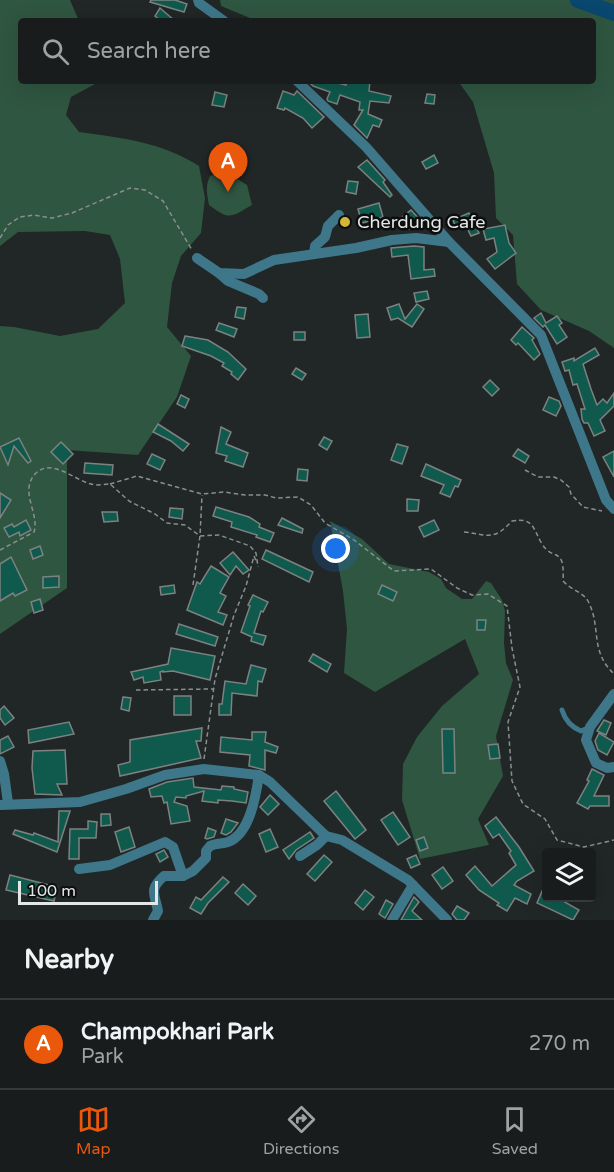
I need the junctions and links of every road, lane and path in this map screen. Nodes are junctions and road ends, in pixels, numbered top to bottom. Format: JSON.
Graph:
{"nodes":[{"id":1,"x":198,"y":0,"type":"edge"},
{"id":2,"x":220,"y":18,"type":"edge"},
{"id":3,"x":300,"y":84,"type":"edge"},
{"id":4,"x":339,"y":215,"type":"dead end"},
{"id":5,"x":0,"y":238,"type":"edge"},
{"id":6,"x":449,"y":242,"type":"junction"},
{"id":7,"x":314,"y":254,"type":"junction"},
{"id":8,"x":197,"y":258,"type":"joint"},
{"id":9,"x":219,"y":273,"type":"junction"},
{"id":10,"x":263,"y":298,"type":"dead end"},
{"id":11,"x":525,"y":470,"type":"dead end"},
{"id":12,"x":110,"y":484,"type":"junction"},
{"id":13,"x":202,"y":495,"type":"junction"},
{"id":14,"x":614,"y":509,"type":"edge"},
{"id":15,"x":602,"y":511,"type":"dead end"},
{"id":16,"x":464,"y":532,"type":"dead end"},
{"id":17,"x":200,"y":536,"type":"junction"},
{"id":18,"x":0,"y":549,"type":"edge"},
{"id":19,"x":192,"y":585,"type":"dead end"},
{"id":20,"x":614,"y":674,"type":"edge"},
{"id":21,"x":214,"y":689,"type":"junction"},
{"id":22,"x":136,"y":690,"type":"dead end"},
{"id":23,"x":614,"y":694,"type":"edge"},
{"id":24,"x":562,"y":710,"type":"dead end"},
{"id":25,"x":590,"y":727,"type":"junction"},
{"id":26,"x":0,"y":761,"type":"edge"},
{"id":27,"x":614,"y":768,"type":"edge"},
{"id":28,"x":204,"y":769,"type":"junction"},
{"id":29,"x":259,"y":775,"type":"junction"},
{"id":30,"x":4,"y":804,"type":"edge"},
{"id":31,"x":326,"y":836,"type":"junction"},
{"id":32,"x":614,"y":840,"type":"edge"},
{"id":33,"x":300,"y":856,"type":"dead end"},
{"id":34,"x":79,"y":869,"type":"dead end"},
{"id":35,"x":183,"y":876,"type":"junction"},
{"id":36,"x":413,"y":885,"type":"junction"},
{"id":37,"x":153,"y":920,"type":"edge"},
{"id":38,"x":392,"y":920,"type":"edge"},
{"id":39,"x":447,"y":920,"type":"edge"}],
"edges":[{"from":1,"to":2,"type":"street"},
{"from":3,"to":6,"type":"street"},
{"from":4,"to":7,"type":"street"},
{"from":5,"to":8,"type":"path"},
{"from":6,"to":7,"type":"street"},
{"from":6,"to":14,"type":"street"},
{"from":7,"to":9,"type":"street"},
{"from":8,"to":9,"type":"street"},
{"from":9,"to":10,"type":"street"},
{"from":11,"to":15,"type":"path"},
{"from":12,"to":13,"type":"path"},
{"from":12,"to":17,"type":"path"},
{"from":12,"to":18,"type":"path"},
{"from":13,"to":17,"type":"path"},
{"from":13,"to":32,"type":"path"},
{"from":16,"to":20,"type":"path"},
{"from":17,"to":19,"type":"path"},
{"from":17,"to":21,"type":"path"},
{"from":21,"to":22,"type":"path"},
{"from":21,"to":28,"type":"path"},
{"from":23,"to":25,"type":"street"},
{"from":24,"to":25,"type":"lane"},
{"from":25,"to":27,"type":"street"},
{"from":26,"to":30,"type":"street"},
{"from":28,"to":29,"type":"street"},
{"from":28,"to":30,"type":"street"},
{"from":29,"to":31,"type":"street"},
{"from":29,"to":35,"type":"street"},
{"from":31,"to":33,"type":"street"},
{"from":31,"to":36,"type":"street"},
{"from":34,"to":35,"type":"street"},
{"from":35,"to":37,"type":"street"},
{"from":36,"to":38,"type":"street"},
{"from":36,"to":39,"type":"street"}]}
